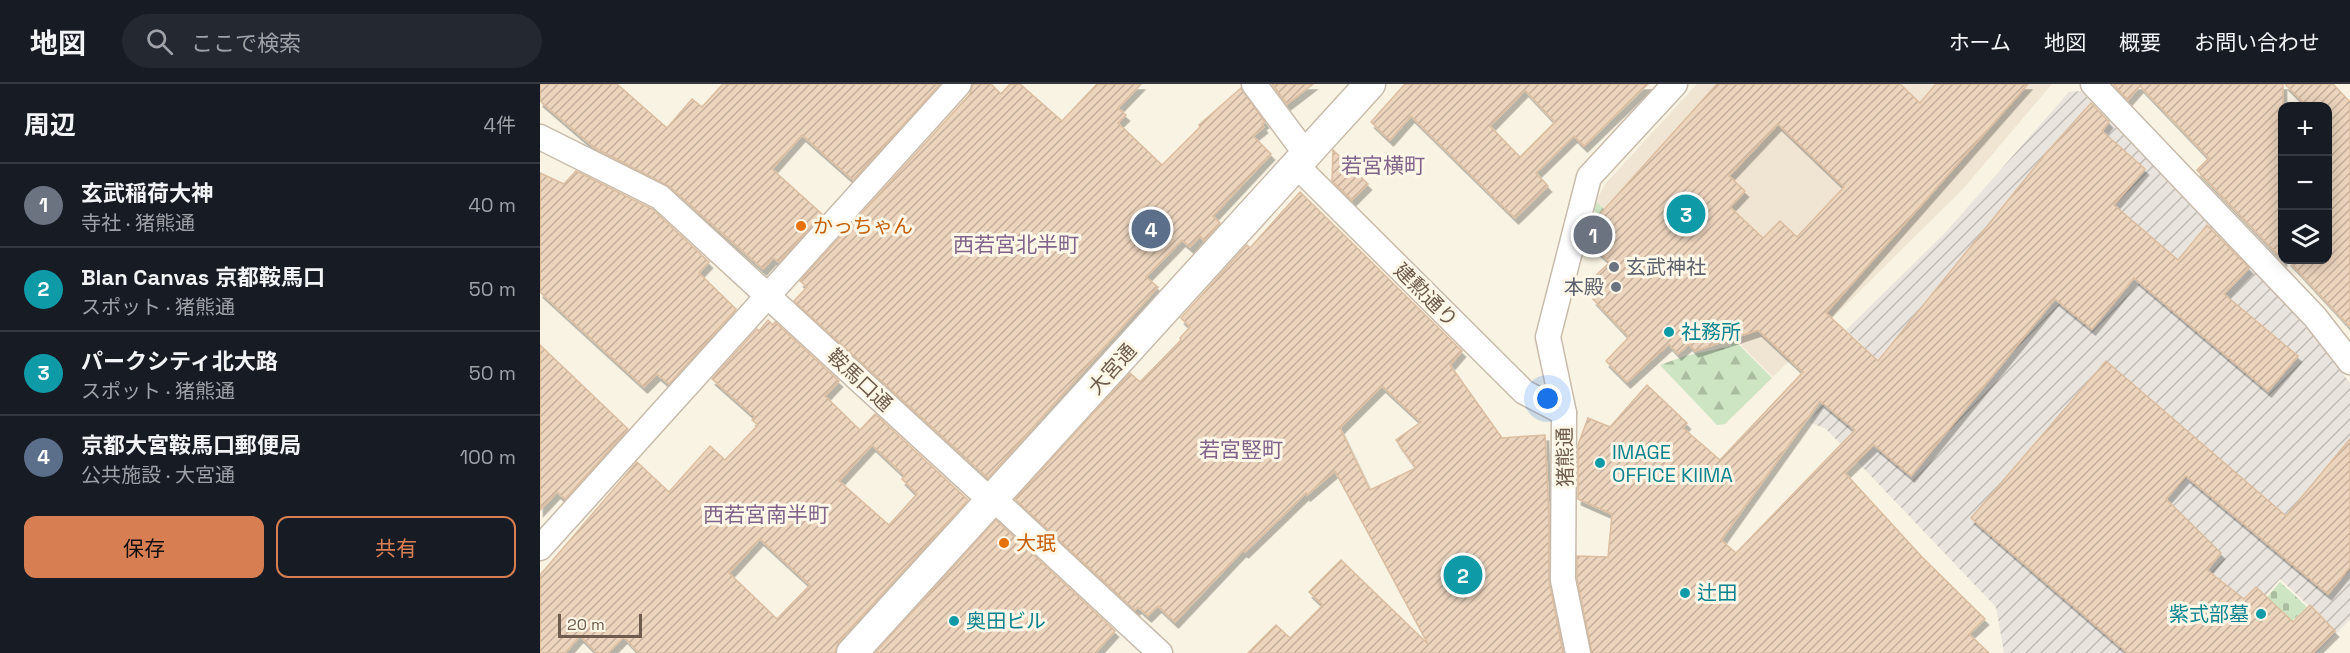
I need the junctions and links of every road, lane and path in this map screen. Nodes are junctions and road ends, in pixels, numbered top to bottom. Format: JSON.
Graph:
{"nodes":[{"id":1,"x":959,"y":84,"type":"edge"},
{"id":2,"x":1254,"y":84,"type":"edge"},
{"id":3,"x":1370,"y":84,"type":"edge"},
{"id":4,"x":1675,"y":84,"type":"edge"},
{"id":5,"x":2093,"y":84,"type":"edge"},
{"id":6,"x":540,"y":137,"type":"edge"},
{"id":7,"x":1301,"y":160,"type":"junction"},
{"id":8,"x":769,"y":296,"type":"junction"},
{"id":9,"x":2350,"y":362,"type":"edge"},
{"id":10,"x":1564,"y":413,"type":"junction"},
{"id":11,"x":993,"y":500,"type":"junction"},
{"id":12,"x":540,"y":548,"type":"edge"},
{"id":13,"x":852,"y":653,"type":"edge"},
{"id":14,"x":1160,"y":653,"type":"edge"},
{"id":15,"x":1578,"y":653,"type":"edge"}],
"edges":[{"from":1,"to":8,"type":"street"},
{"from":2,"to":7,"type":"street","name":"建勲通り"},
{"from":3,"to":7,"type":"street","name":"大宮通"},
{"from":4,"to":10,"type":"street","name":"猪熊通"},
{"from":5,"to":9,"type":"street"},
{"from":6,"to":8,"type":"street","name":"鞍馬口通"},
{"from":7,"to":10,"type":"street","name":"建勲通り"},
{"from":7,"to":11,"type":"street","name":"大宮通"},
{"from":8,"to":11,"type":"street","name":"鞍馬口通"},
{"from":8,"to":12,"type":"street"},
{"from":10,"to":15,"type":"street","name":"猪熊通"},
{"from":11,"to":13,"type":"street","name":"大宮通"},
{"from":11,"to":14,"type":"street","name":"鞍馬口通"}]}
